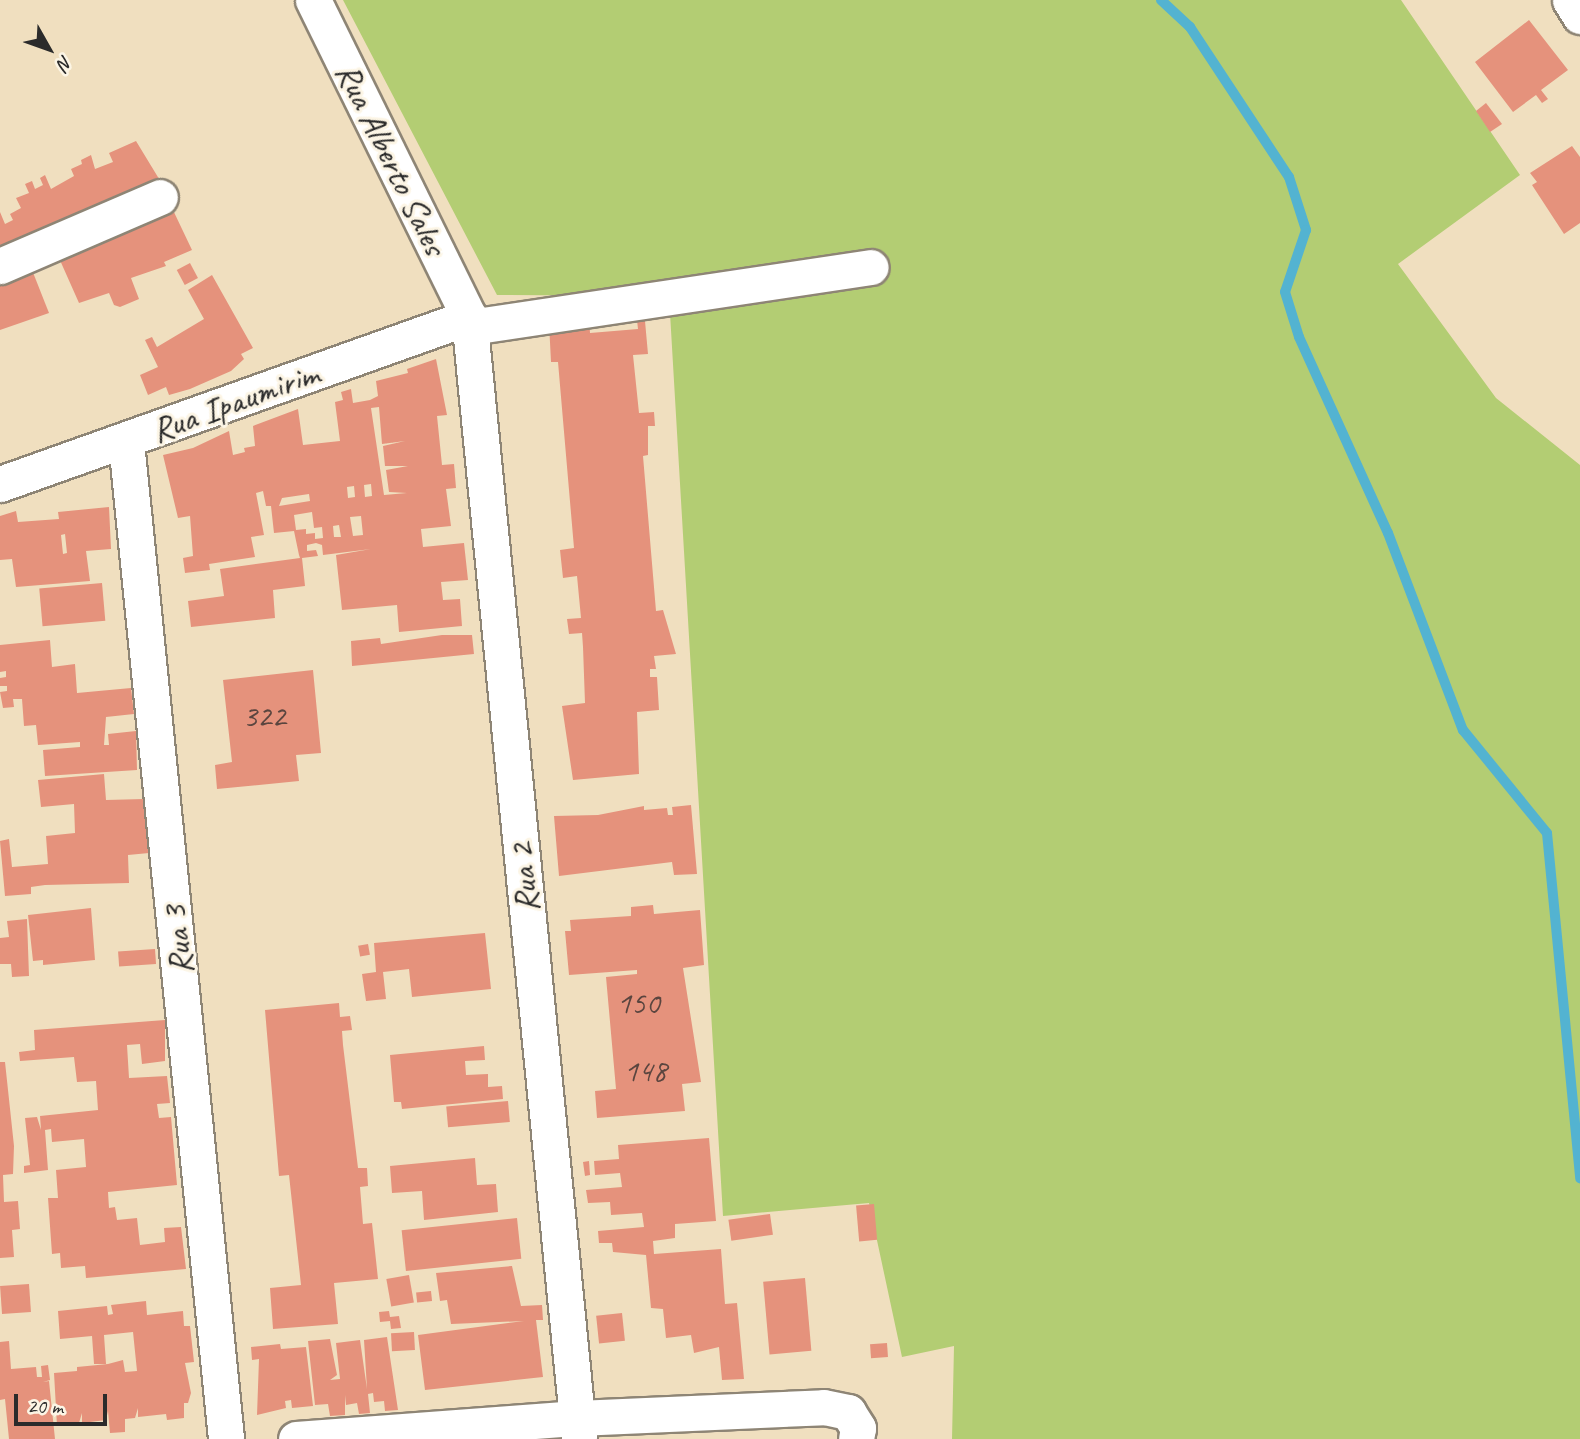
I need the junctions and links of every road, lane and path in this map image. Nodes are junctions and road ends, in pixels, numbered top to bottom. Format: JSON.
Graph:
{"nodes":[{"id":1,"x":313,"y":0,"type":"edge"},
{"id":2,"x":1570,"y":0,"type":"edge"},
{"id":3,"x":1580,"y":16,"type":"edge"},
{"id":4,"x":160,"y":197,"type":"dead end"},
{"id":5,"x":0,"y":266,"type":"edge"},
{"id":6,"x":871,"y":267,"type":"dead end"},
{"id":7,"x":470,"y":322,"type":"junction"},
{"id":8,"x":126,"y":442,"type":"junction"},
{"id":9,"x":0,"y":484,"type":"edge"},
{"id":10,"x":578,"y":1428,"type":"edge"},
{"id":11,"x":226,"y":1439,"type":"edge"},
{"id":12,"x":296,"y":1439,"type":"edge"},
{"id":13,"x":856,"y":1439,"type":"edge"}],
"edges":[{"from":1,"to":7,"type":"street","name":"Rua Alberto Sales"},
{"from":2,"to":3,"type":"street"},
{"from":4,"to":5,"type":"street"},
{"from":6,"to":7,"type":"street","name":"Rua Ipaumirim"},
{"from":7,"to":8,"type":"street","name":"Rua Ipaumirim"},
{"from":7,"to":10,"type":"street","name":"Rua 2"},
{"from":8,"to":9,"type":"street","name":"Rua Ipaumirim"},
{"from":8,"to":11,"type":"street","name":"Rua 3"},
{"from":10,"to":12,"type":"street"},
{"from":10,"to":13,"type":"street"}]}
